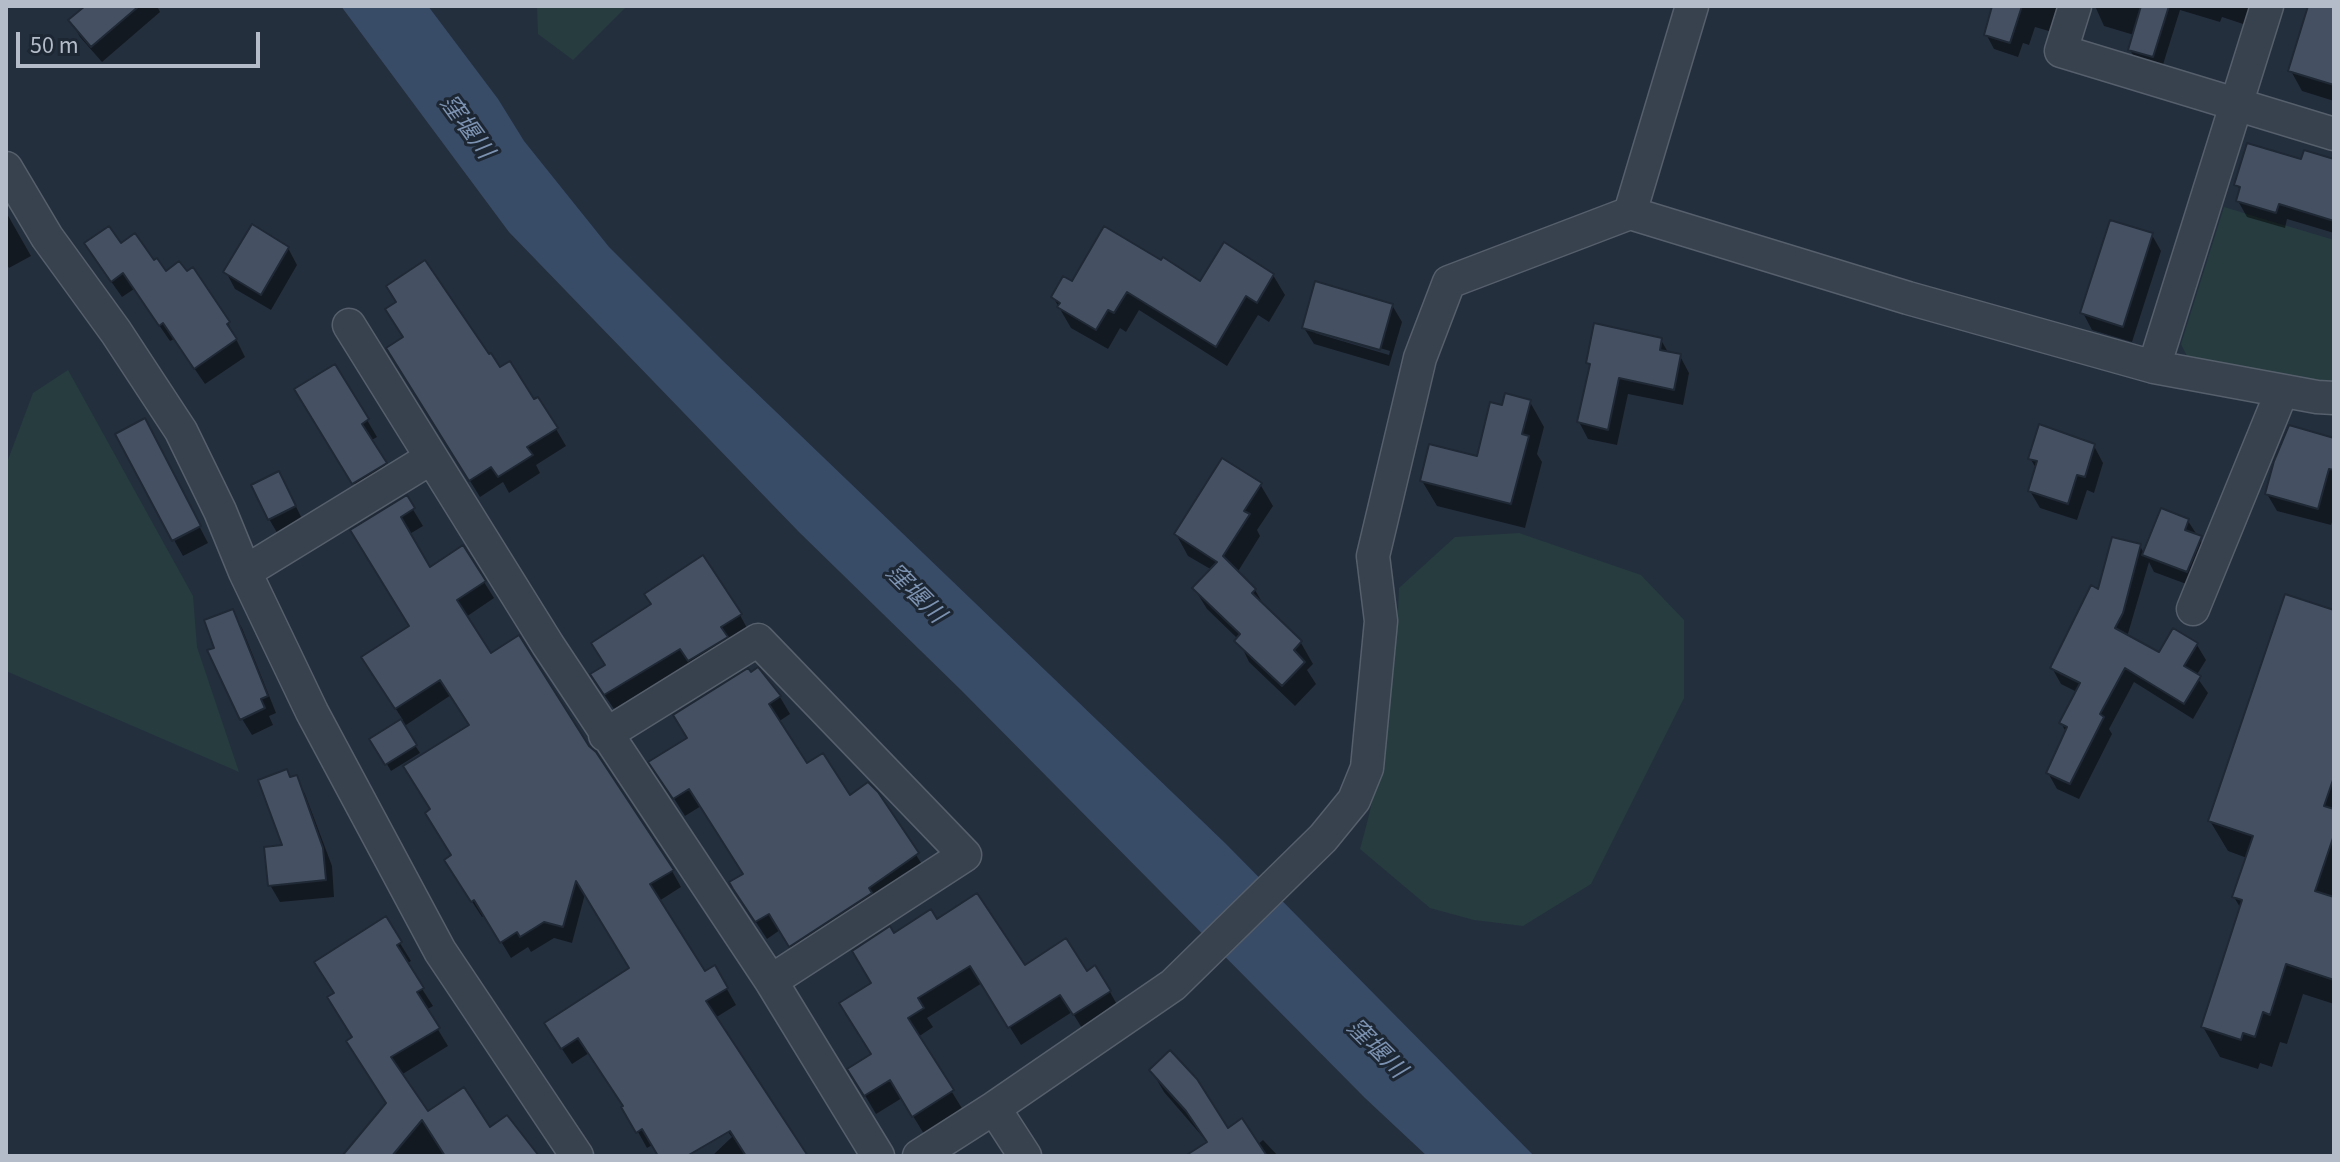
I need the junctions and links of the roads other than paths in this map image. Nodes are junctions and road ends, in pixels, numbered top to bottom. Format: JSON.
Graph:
{"nodes":[{"id":1,"x":1692,"y":6,"type":"edge"},
{"id":2,"x":2075,"y":6,"type":"edge"},
{"id":3,"x":2267,"y":6,"type":"edge"},
{"id":4,"x":2235,"y":104,"type":"junction"},
{"id":5,"x":2334,"y":134,"type":"edge"},
{"id":6,"x":6,"y":168,"type":"edge"},
{"id":7,"x":1630,"y":213,"type":"junction"},
{"id":8,"x":349,"y":325,"type":"dead end"},
{"id":9,"x":2154,"y":367,"type":"junction"},
{"id":10,"x":2282,"y":391,"type":"junction"},
{"id":11,"x":2334,"y":398,"type":"edge"},
{"id":12,"x":431,"y":458,"type":"junction"},
{"id":13,"x":245,"y":572,"type":"junction"},
{"id":14,"x":2193,"y":609,"type":"dead end"},
{"id":15,"x":605,"y":735,"type":"junction"},
{"id":16,"x":771,"y":981,"type":"junction"},
{"id":17,"x":994,"y":1108,"type":"junction"},
{"id":18,"x":577,"y":1156,"type":"edge"},
{"id":19,"x":878,"y":1156,"type":"edge"},
{"id":20,"x":919,"y":1156,"type":"edge"},
{"id":21,"x":1025,"y":1156,"type":"edge"}],
"edges":[{"from":1,"to":7,"type":"street"},
{"from":2,"to":4,"type":"street"},
{"from":3,"to":4,"type":"street"},
{"from":4,"to":5,"type":"street"},
{"from":4,"to":9,"type":"street"},
{"from":6,"to":13,"type":"street"},
{"from":7,"to":9,"type":"street"},
{"from":7,"to":17,"type":"street"},
{"from":8,"to":12,"type":"street"},
{"from":9,"to":10,"type":"street"},
{"from":10,"to":11,"type":"street"},
{"from":10,"to":14,"type":"street"},
{"from":12,"to":13,"type":"street"},
{"from":12,"to":15,"type":"street"},
{"from":13,"to":18,"type":"street"},
{"from":15,"to":16,"type":"street"},
{"from":15,"to":16,"type":"street"},
{"from":16,"to":19,"type":"street"},
{"from":17,"to":20,"type":"street"},
{"from":17,"to":21,"type":"street"}]}
